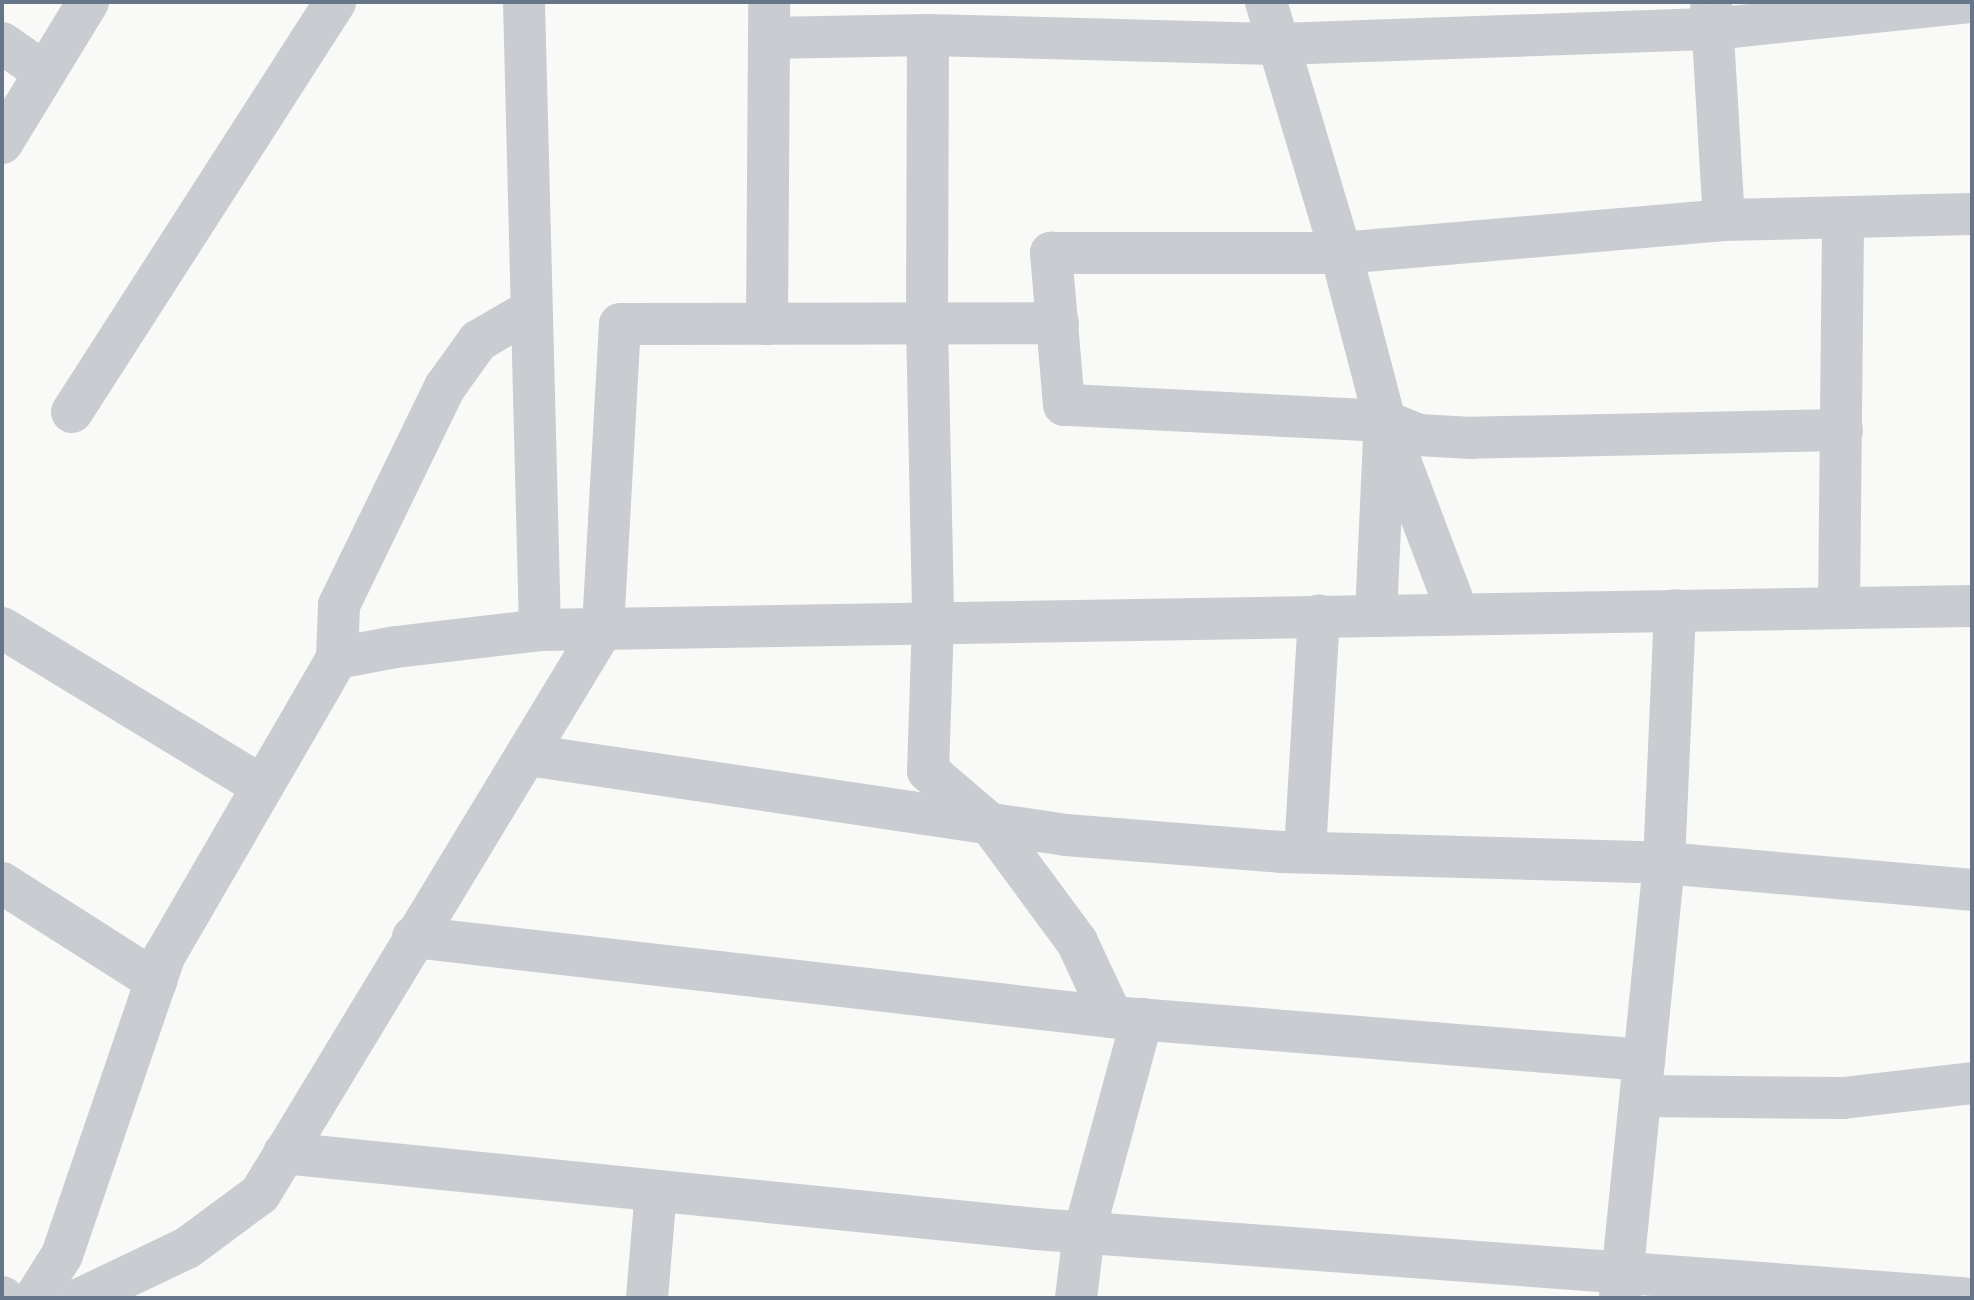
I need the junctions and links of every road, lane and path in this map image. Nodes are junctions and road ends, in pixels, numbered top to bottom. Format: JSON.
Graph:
{"nodes":[{"id":1,"x":88,"y":2,"type":"edge"},
{"id":2,"x":335,"y":2,"type":"edge"},
{"id":3,"x":524,"y":2,"type":"edge"},
{"id":4,"x":1266,"y":2,"type":"edge"},
{"id":5,"x":1972,"y":2,"type":"edge"},
{"id":6,"x":1712,"y":15,"type":"edge"},
{"id":7,"x":847,"y":19,"type":"edge"},
{"id":8,"x":1004,"y":19,"type":"edge"},
{"id":9,"x":769,"y":20,"type":"edge"},
{"id":10,"x":928,"y":35,"type":"junction"},
{"id":11,"x":2,"y":43,"type":"edge"},
{"id":12,"x":1279,"y":44,"type":"junction"},
{"id":13,"x":45,"y":73,"type":"junction"},
{"id":14,"x":2,"y":143,"type":"edge"},
{"id":15,"x":1972,"y":214,"type":"edge"},
{"id":16,"x":1843,"y":218,"type":"junction"},
{"id":17,"x":1724,"y":220,"type":"junction"},
{"id":18,"x":1341,"y":253,"type":"junction"},
{"id":19,"x":531,"y":310,"type":"junction"},
{"id":20,"x":927,"y":323,"type":"junction"},
{"id":21,"x":1058,"y":323,"type":"junction"},
{"id":22,"x":767,"y":324,"type":"junction"},
{"id":23,"x":72,"y":412,"type":"dead end"},
{"id":24,"x":1385,"y":421,"type":"junction"},
{"id":25,"x":1842,"y":430,"type":"junction"},
{"id":26,"x":1972,"y":606,"type":"edge"},
{"id":27,"x":1839,"y":608,"type":"junction"},
{"id":28,"x":1675,"y":610,"type":"junction"},
{"id":29,"x":1458,"y":614,"type":"junction"},
{"id":30,"x":1319,"y":615,"type":"junction"},
{"id":31,"x":1376,"y":615,"type":"junction"},
{"id":32,"x":933,"y":621,"type":"junction"},
{"id":33,"x":2,"y":628,"type":"edge"},
{"id":34,"x":603,"y":628,"type":"junction"},
{"id":35,"x":540,"y":630,"type":"junction"},
{"id":36,"x":337,"y":658,"type":"junction"},
{"id":37,"x":528,"y":755,"type":"junction"},
{"id":38,"x":262,"y":786,"type":"junction"},
{"id":39,"x":990,"y":824,"type":"junction"},
{"id":40,"x":1305,"y":851,"type":"junction"},
{"id":41,"x":1664,"y":863,"type":"junction"},
{"id":42,"x":2,"y":883,"type":"edge"},
{"id":43,"x":1972,"y":890,"type":"edge"},
{"id":44,"x":413,"y":937,"type":"junction"},
{"id":45,"x":156,"y":981,"type":"junction"},
{"id":46,"x":1127,"y":1018,"type":"junction"},
{"id":47,"x":1642,"y":1078,"type":"junction"},
{"id":48,"x":1972,"y":1083,"type":"edge"},
{"id":49,"x":284,"y":1153,"type":"junction"},
{"id":50,"x":656,"y":1191,"type":"junction"},
{"id":51,"x":1084,"y":1233,"type":"junction"},
{"id":52,"x":1621,"y":1285,"type":"edge"},
{"id":53,"x":35,"y":1298,"type":"edge"},
{"id":54,"x":82,"y":1298,"type":"edge"},
{"id":55,"x":647,"y":1298,"type":"edge"},
{"id":56,"x":1076,"y":1298,"type":"edge"},
{"id":57,"x":1963,"y":1298,"type":"edge"}],
"edges":[{"from":1,"to":13,"type":"street"},
{"from":2,"to":23,"type":"street"},
{"from":3,"to":19,"type":"street"},
{"from":4,"to":12,"type":"street"},
{"from":5,"to":6,"type":"street"},
{"from":6,"to":12,"type":"street"},
{"from":6,"to":17,"type":"street"},
{"from":7,"to":9,"type":"street"},
{"from":7,"to":10,"type":"street"},
{"from":8,"to":10,"type":"street"},
{"from":8,"to":12,"type":"street"},
{"from":9,"to":22,"type":"street"},
{"from":10,"to":20,"type":"street"},
{"from":11,"to":13,"type":"street"},
{"from":12,"to":18,"type":"street"},
{"from":13,"to":14,"type":"street"},
{"from":15,"to":16,"type":"street"},
{"from":16,"to":17,"type":"street"},
{"from":16,"to":25,"type":"street"},
{"from":17,"to":18,"type":"street"},
{"from":18,"to":21,"type":"street"},
{"from":18,"to":24,"type":"street"},
{"from":19,"to":35,"type":"street"},
{"from":19,"to":36,"type":"street"},
{"from":20,"to":21,"type":"street"},
{"from":20,"to":22,"type":"street"},
{"from":20,"to":32,"type":"street"},
{"from":21,"to":24,"type":"street"},
{"from":22,"to":34,"type":"street"},
{"from":24,"to":25,"type":"street"},
{"from":24,"to":29,"type":"street"},
{"from":24,"to":31,"type":"street"},
{"from":25,"to":27,"type":"street"},
{"from":26,"to":27,"type":"street"},
{"from":27,"to":28,"type":"street"},
{"from":28,"to":29,"type":"street"},
{"from":28,"to":41,"type":"street"},
{"from":29,"to":31,"type":"street"},
{"from":30,"to":31,"type":"street"},
{"from":30,"to":32,"type":"street"},
{"from":30,"to":40,"type":"street"},
{"from":32,"to":34,"type":"street"},
{"from":32,"to":39,"type":"street"},
{"from":33,"to":38,"type":"street"},
{"from":34,"to":35,"type":"street"},
{"from":34,"to":37,"type":"street"},
{"from":35,"to":36,"type":"street"},
{"from":36,"to":38,"type":"street"},
{"from":37,"to":39,"type":"street"},
{"from":37,"to":44,"type":"street"},
{"from":38,"to":45,"type":"street"},
{"from":39,"to":40,"type":"street"},
{"from":39,"to":46,"type":"street"},
{"from":40,"to":41,"type":"street"},
{"from":41,"to":43,"type":"street"},
{"from":41,"to":47,"type":"street"},
{"from":42,"to":45,"type":"street"},
{"from":44,"to":46,"type":"street"},
{"from":44,"to":49,"type":"street"},
{"from":45,"to":53,"type":"street"},
{"from":46,"to":47,"type":"street"},
{"from":46,"to":51,"type":"street"},
{"from":47,"to":48,"type":"street"},
{"from":47,"to":52,"type":"street"},
{"from":49,"to":50,"type":"street"},
{"from":49,"to":54,"type":"street"},
{"from":50,"to":51,"type":"street"},
{"from":50,"to":55,"type":"street"},
{"from":51,"to":52,"type":"street"},
{"from":51,"to":56,"type":"street"},
{"from":52,"to":57,"type":"street"}]}
